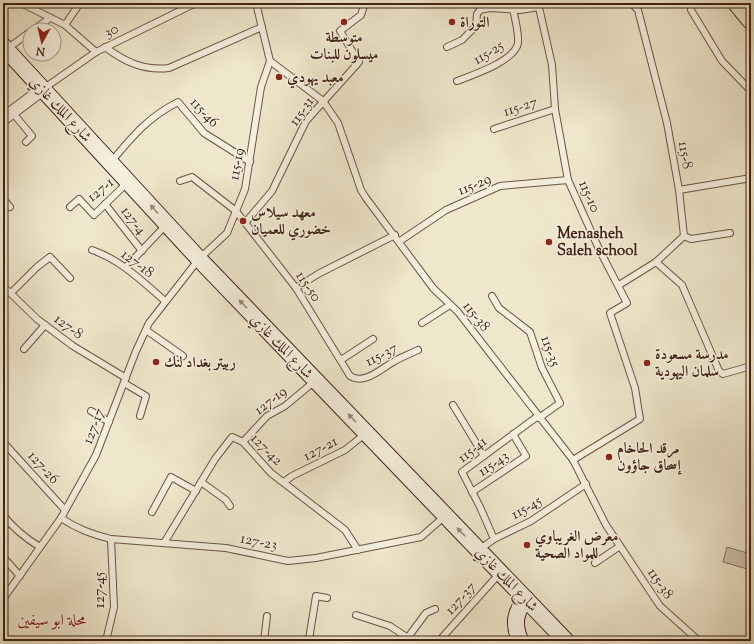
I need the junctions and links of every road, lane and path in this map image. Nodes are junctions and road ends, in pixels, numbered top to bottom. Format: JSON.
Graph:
{"nodes":[{"id":1,"x":15,"y":3,"type":"edge"},
{"id":2,"x":21,"y":3,"type":"edge"},
{"id":3,"x":80,"y":3,"type":"edge"},
{"id":4,"x":196,"y":3,"type":"edge"},
{"id":5,"x":256,"y":3,"type":"edge"},
{"id":6,"x":365,"y":3,"type":"edge"},
{"id":7,"x":631,"y":3,"type":"edge"},
{"id":8,"x":692,"y":3,"type":"edge"},
{"id":9,"x":737,"y":3,"type":"edge"},
{"id":10,"x":7,"y":4,"type":"edge"},
{"id":11,"x":539,"y":5,"type":"edge"},
{"id":12,"x":513,"y":9,"type":"junction"},
{"id":13,"x":50,"y":18,"type":"junction"},
{"id":14,"x":751,"y":20,"type":"edge"},
{"id":15,"x":44,"y":22,"type":"edge"},
{"id":16,"x":65,"y":25,"type":"junction"},
{"id":17,"x":262,"y":27,"type":"junction"},
{"id":18,"x":22,"y":37,"type":"edge"},
{"id":19,"x":4,"y":47,"type":"edge"},
{"id":20,"x":447,"y":47,"type":"dead end"},
{"id":21,"x":105,"y":48,"type":"junction"},
{"id":22,"x":96,"y":52,"type":"junction"},
{"id":23,"x":270,"y":61,"type":"junction"},
{"id":24,"x":457,"y":81,"type":"dead end"},
{"id":25,"x":43,"y":89,"type":"junction"},
{"id":26,"x":751,"y":91,"type":"edge"},
{"id":27,"x":323,"y":101,"type":"junction"},
{"id":28,"x":555,"y":109,"type":"junction"},
{"id":29,"x":8,"y":115,"type":"edge"},
{"id":30,"x":494,"y":129,"type":"dead end"},
{"id":31,"x":26,"y":142,"type":"dead end"},
{"id":32,"x":111,"y":162,"type":"junction"},
{"id":33,"x":250,"y":162,"type":"junction"},
{"id":34,"x":751,"y":178,"type":"edge"},
{"id":35,"x":568,"y":180,"type":"junction"},
{"id":36,"x":180,"y":181,"type":"dead end"},
{"id":37,"x":129,"y":182,"type":"junction"},
{"id":38,"x":679,"y":190,"type":"junction"},
{"id":39,"x":3,"y":199,"type":"edge"},
{"id":40,"x":105,"y":204,"type":"junction"},
{"id":41,"x":10,"y":208,"type":"dead end"},
{"id":42,"x":70,"y":208,"type":"dead end"},
{"id":43,"x":236,"y":211,"type":"junction"},
{"id":44,"x":245,"y":223,"type":"junction"},
{"id":45,"x":168,"y":224,"type":"junction"},
{"id":46,"x":730,"y":233,"type":"dead end"},
{"id":47,"x":395,"y":235,"type":"junction"},
{"id":48,"x":684,"y":236,"type":"junction"},
{"id":49,"x":400,"y":241,"type":"junction"},
{"id":50,"x":92,"y":250,"type":"dead end"},
{"id":51,"x":142,"y":252,"type":"junction"},
{"id":52,"x":199,"y":259,"type":"junction"},
{"id":53,"x":656,"y":262,"type":"junction"},
{"id":54,"x":126,"y":267,"type":"junction"},
{"id":55,"x":70,"y":278,"type":"dead end"},
{"id":56,"x":619,"y":285,"type":"junction"},
{"id":57,"x":3,"y":286,"type":"edge"},
{"id":58,"x":296,"y":288,"type":"junction"},
{"id":59,"x":11,"y":293,"type":"junction"},
{"id":60,"x":492,"y":296,"type":"dead end"},
{"id":61,"x":165,"y":301,"type":"junction"},
{"id":62,"x":450,"y":305,"type":"junction"},
{"id":63,"x":422,"y":323,"type":"dead end"},
{"id":64,"x":45,"y":325,"type":"junction"},
{"id":65,"x":146,"y":330,"type":"junction"},
{"id":66,"x":373,"y":339,"type":"dead end"},
{"id":67,"x":24,"y":349,"type":"dead end"},
{"id":68,"x":418,"y":350,"type":"dead end"},
{"id":69,"x":183,"y":356,"type":"dead end"},
{"id":70,"x":341,"y":360,"type":"junction"},
{"id":71,"x":751,"y":366,"type":"edge"},
{"id":72,"x":354,"y":379,"type":"joint"},
{"id":73,"x":125,"y":380,"type":"junction"},
{"id":74,"x":315,"y":380,"type":"junction"},
{"id":75,"x":453,"y":405,"type":"dead end"},
{"id":76,"x":91,"y":411,"type":"dead end"},
{"id":77,"x":140,"y":416,"type":"dead end"},
{"id":78,"x":538,"y":417,"type":"junction"},
{"id":79,"x":109,"y":422,"type":"junction"},
{"id":80,"x":366,"y":433,"type":"junction"},
{"id":81,"x":513,"y":434,"type":"junction"},
{"id":82,"x":3,"y":442,"type":"edge"},
{"id":83,"x":244,"y":442,"type":"junction"},
{"id":84,"x":484,"y":456,"type":"junction"},
{"id":85,"x":573,"y":460,"type":"junction"},
{"id":86,"x":201,"y":482,"type":"junction"},
{"id":87,"x":284,"y":482,"type":"junction"},
{"id":88,"x":586,"y":484,"type":"junction"},
{"id":89,"x":196,"y":491,"type":"junction"},
{"id":90,"x":472,"y":492,"type":"junction"},
{"id":91,"x":230,"y":506,"type":"dead end"},
{"id":92,"x":65,"y":510,"type":"junction"},
{"id":93,"x":152,"y":512,"type":"dead end"},
{"id":94,"x":3,"y":515,"type":"edge"},
{"id":95,"x":445,"y":515,"type":"junction"},
{"id":96,"x":61,"y":518,"type":"junction"},
{"id":97,"x":111,"y":539,"type":"junction"},
{"id":98,"x":494,"y":539,"type":"junction"},
{"id":99,"x":164,"y":543,"type":"junction"},
{"id":100,"x":620,"y":546,"type":"junction"},
{"id":101,"x":40,"y":548,"type":"junction"},
{"id":102,"x":358,"y":550,"type":"junction"},
{"id":103,"x":479,"y":550,"type":"junction"},
{"id":104,"x":3,"y":557,"type":"edge"},
{"id":105,"x":596,"y":563,"type":"dead end"},
{"id":106,"x":500,"y":572,"type":"junction"},
{"id":107,"x":20,"y":576,"type":"junction"},
{"id":108,"x":3,"y":598,"type":"edge"},
{"id":109,"x":327,"y":598,"type":"dead end"},
{"id":110,"x":526,"y":599,"type":"junction"},
{"id":111,"x":435,"y":609,"type":"dead end"},
{"id":112,"x":356,"y":615,"type":"dead end"},
{"id":113,"x":267,"y":616,"type":"dead end"},
{"id":114,"x":309,"y":640,"type":"junction"},
{"id":115,"x":406,"y":640,"type":"edge"},
{"id":116,"x":106,"y":641,"type":"edge"},
{"id":117,"x":264,"y":641,"type":"edge"},
{"id":118,"x":300,"y":641,"type":"edge"},
{"id":119,"x":320,"y":641,"type":"edge"},
{"id":120,"x":439,"y":641,"type":"edge"},
{"id":121,"x":520,"y":641,"type":"edge"},
{"id":122,"x":566,"y":641,"type":"edge"},
{"id":123,"x":699,"y":641,"type":"edge"}],
"edges":[{"from":1,"to":10,"type":"lane"},
{"from":2,"to":13,"type":"lane"},
{"from":3,"to":16,"type":"lane"},
{"from":4,"to":21,"type":"lane","name":"30"},
{"from":5,"to":17,"type":"lane"},
{"from":6,"to":27,"type":"lane","name":"115-31"},
{"from":7,"to":38,"type":"lane","name":"115-8"},
{"from":8,"to":26,"type":"lane"},
{"from":9,"to":14,"type":"main road"},
{"from":11,"to":12,"type":"lane"},
{"from":11,"to":28,"type":"lane","name":"115-10"},
{"from":12,"to":20,"type":"lane"},
{"from":12,"to":24,"type":"lane","name":"115-25"},
{"from":13,"to":15,"type":"lane"},
{"from":13,"to":16,"type":"lane"},
{"from":16,"to":22,"type":"lane"},
{"from":17,"to":21,"type":"lane"},
{"from":17,"to":23,"type":"lane"},
{"from":18,"to":19,"type":"lane"},
{"from":19,"to":25,"type":"street","name":"شارع الملك غازي"},
{"from":21,"to":22,"type":"lane","name":"30"},
{"from":22,"to":25,"type":"lane","name":"30"},
{"from":23,"to":27,"type":"lane","name":"115-38"},
{"from":23,"to":33,"type":"lane","name":"115-19"},
{"from":25,"to":29,"type":"street"},
{"from":25,"to":32,"type":"street","name":"شارع الملك غازي"},
{"from":27,"to":44,"type":"lane","name":"115-31"},
{"from":27,"to":47,"type":"lane","name":"115-38"},
{"from":28,"to":30,"type":"lane","name":"115-27"},
{"from":28,"to":35,"type":"lane","name":"115-10"},
{"from":29,"to":31,"type":"lane"},
{"from":32,"to":33,"type":"lane","name":"115-46"},
{"from":32,"to":37,"type":"street","name":"شارع الملك غازي"},
{"from":33,"to":43,"type":"lane","name":"115-19"},
{"from":34,"to":38,"type":"lane"},
{"from":35,"to":49,"type":"lane","name":"115-29"},
{"from":35,"to":56,"type":"lane","name":"115-10"},
{"from":36,"to":43,"type":"lane","name":"115-50"},
{"from":37,"to":40,"type":"lane","name":"127-1"},
{"from":45,"to":37,"type":"street","name":"شارع الملك غازي","one_way":true},
{"from":38,"to":48,"type":"lane","name":"115-8"},
{"from":39,"to":41,"type":"lane"},
{"from":40,"to":42,"type":"lane","name":"127-1"},
{"from":40,"to":51,"type":"lane","name":"127-4"},
{"from":43,"to":44,"type":"lane","name":"115-50"},
{"from":43,"to":52,"type":"lane","name":"115-19"},
{"from":44,"to":58,"type":"lane","name":"115-50"},
{"from":45,"to":51,"type":"lane"},
{"from":45,"to":52,"type":"street","name":"شارع الملك غازي"},
{"from":46,"to":48,"type":"lane"},
{"from":47,"to":49,"type":"lane","name":"115-38"},
{"from":47,"to":58,"type":"lane"},
{"from":48,"to":53,"type":"lane"},
{"from":49,"to":62,"type":"lane","name":"115-38"},
{"from":50,"to":54,"type":"lane","name":"127-18"},
{"from":51,"to":54,"type":"lane"},
{"from":52,"to":61,"type":"lane","name":"127-17"},
{"from":74,"to":52,"type":"street","name":"شارع الملك غازي","one_way":true},
{"from":53,"to":56,"type":"lane"},
{"from":53,"to":71,"type":"lane"},
{"from":54,"to":61,"type":"lane","name":"127-18"},
{"from":55,"to":59,"type":"lane"},
{"from":56,"to":85,"type":"lane","name":"115-10"},
{"from":57,"to":59,"type":"lane","name":"127-8"},
{"from":58,"to":70,"type":"lane","name":"115-50"},
{"from":59,"to":64,"type":"lane","name":"127-8"},
{"from":60,"to":78,"type":"lane","name":"115-35"},
{"from":61,"to":65,"type":"lane","name":"127-17"},
{"from":62,"to":63,"type":"lane"},
{"from":62,"to":78,"type":"lane","name":"115-38"},
{"from":64,"to":67,"type":"lane"},
{"from":64,"to":73,"type":"lane","name":"127-8"},
{"from":65,"to":69,"type":"lane"},
{"from":65,"to":73,"type":"lane","name":"127-17"},
{"from":66,"to":70,"type":"lane"},
{"from":68,"to":72,"type":"lane","name":"115-37"},
{"from":70,"to":72,"type":"lane","name":"115-50"},
{"from":73,"to":77,"type":"lane","name":"127-8"},
{"from":73,"to":79,"type":"lane","name":"127-17"},
{"from":80,"to":74,"type":"street","name":"شارع الملك غازي","one_way":true},
{"from":74,"to":83,"type":"lane","name":"127-19"},
{"from":75,"to":84,"type":"lane"},
{"from":76,"to":79,"type":"lane"},
{"from":78,"to":81,"type":"lane","name":"115-41"},
{"from":78,"to":85,"type":"lane","name":"115-38"},
{"from":79,"to":92,"type":"lane","name":"127-17"},
{"from":80,"to":87,"type":"lane","name":"127-21"},
{"from":80,"to":95,"type":"street","name":"شارع الملك غازي"},
{"from":81,"to":84,"type":"lane","name":"115-41"},
{"from":81,"to":90,"type":"lane","name":"115-43"},
{"from":82,"to":92,"type":"lane","name":"127-26"},
{"from":83,"to":86,"type":"lane","name":"127-42"},
{"from":83,"to":87,"type":"lane","name":"127-42"},
{"from":84,"to":90,"type":"lane","name":"115-41"},
{"from":85,"to":88,"type":"lane","name":"115-38"},
{"from":86,"to":89,"type":"lane","name":"127-42"},
{"from":86,"to":91,"type":"lane"},
{"from":87,"to":102,"type":"lane","name":"127-42"},
{"from":88,"to":98,"type":"lane","name":"115-45"},
{"from":88,"to":100,"type":"lane","name":"115-38"},
{"from":89,"to":93,"type":"lane"},
{"from":89,"to":99,"type":"lane","name":"127-42"},
{"from":90,"to":98,"type":"lane","name":"115-41"},
{"from":92,"to":96,"type":"lane","name":"127-17"},
{"from":94,"to":101,"type":"lane"},
{"from":95,"to":102,"type":"lane","name":"127-23"},
{"from":103,"to":95,"type":"street","name":"شارع الملك غازي","one_way":true},
{"from":96,"to":97,"type":"lane","name":"127-23"},
{"from":96,"to":101,"type":"lane","name":"127-17"},
{"from":97,"to":99,"type":"lane","name":"127-23"},
{"from":97,"to":116,"type":"lane","name":"127-45"},
{"from":98,"to":103,"type":"lane","name":"115-45"},
{"from":99,"to":102,"type":"lane","name":"127-23"},
{"from":100,"to":105,"type":"lane"},
{"from":100,"to":123,"type":"lane","name":"115-38"},
{"from":101,"to":107,"type":"lane","name":"127-17"},
{"from":103,"to":106,"type":"street","name":"شارع الملك غازي"},
{"from":104,"to":107,"type":"lane"},
{"from":106,"to":110,"type":"street","name":"شارع الملك غازي"},
{"from":106,"to":120,"type":"lane","name":"127-37"},
{"from":107,"to":108,"type":"lane","name":"127-17"},
{"from":109,"to":114,"type":"lane"},
{"from":110,"to":121,"type":"street"},
{"from":110,"to":122,"type":"street","name":"شارع الملك غازي"},
{"from":111,"to":115,"type":"lane"},
{"from":112,"to":115,"type":"lane"},
{"from":113,"to":117,"type":"lane"},
{"from":114,"to":118,"type":"lane"},
{"from":114,"to":119,"type":"lane"}]}
